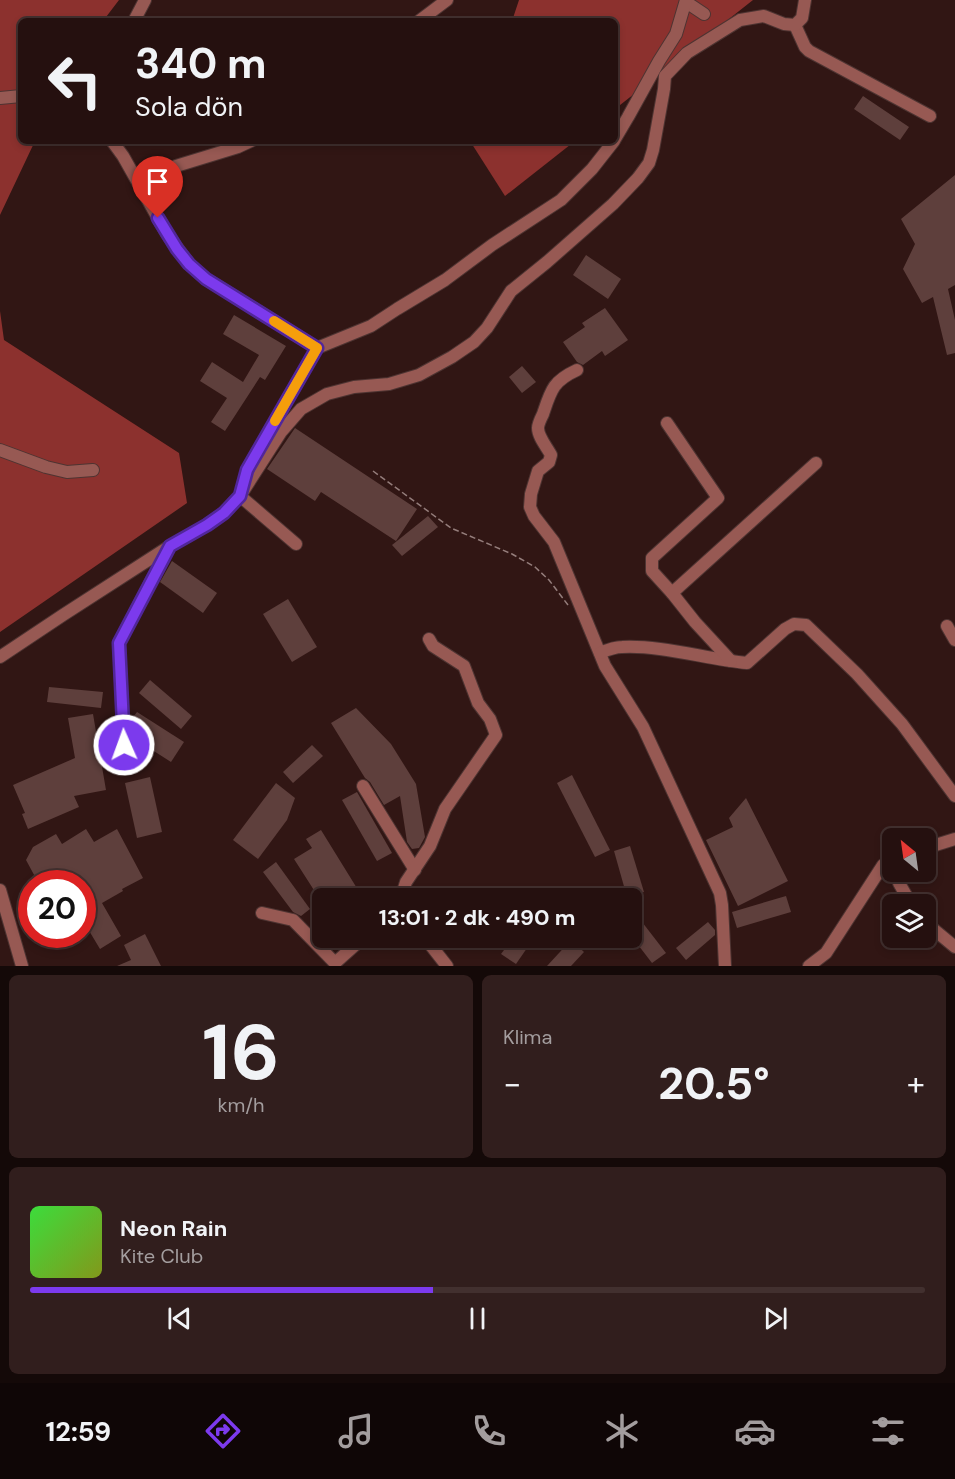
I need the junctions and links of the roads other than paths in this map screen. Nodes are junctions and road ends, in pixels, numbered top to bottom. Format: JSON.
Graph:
{"nodes":[{"id":1,"x":145,"y":0,"type":"edge"},
{"id":2,"x":447,"y":0,"type":"edge"},
{"id":3,"x":805,"y":0,"type":"edge"},
{"id":4,"x":686,"y":1,"type":"edge"},
{"id":5,"x":704,"y":14,"type":"dead end"},
{"id":6,"x":136,"y":18,"type":"edge"},
{"id":7,"x":422,"y":18,"type":"edge"},
{"id":8,"x":795,"y":25,"type":"junction"},
{"id":9,"x":18,"y":96,"type":"edge"},
{"id":10,"x":0,"y":98,"type":"edge"},
{"id":11,"x":930,"y":116,"type":"dead end"},
{"id":12,"x":618,"y":133,"type":"edge"},
{"id":13,"x":114,"y":144,"type":"edge"},
{"id":14,"x":244,"y":144,"type":"edge"},
{"id":15,"x":611,"y":144,"type":"edge"},
{"id":16,"x":139,"y":184,"type":"junction"},
{"id":17,"x":317,"y":348,"type":"junction"},
{"id":18,"x":577,"y":370,"type":"dead end"},
{"id":19,"x":667,"y":423,"type":"dead end"},
{"id":20,"x":0,"y":450,"type":"edge"},
{"id":21,"x":816,"y":464,"type":"dead end"},
{"id":22,"x":93,"y":470,"type":"dead end"},
{"id":23,"x":240,"y":496,"type":"junction"},
{"id":24,"x":296,"y":544,"type":"dead end"},
{"id":25,"x":170,"y":546,"type":"junction"},
{"id":26,"x":672,"y":593,"type":"junction"},
{"id":27,"x":947,"y":626,"type":"dead end"},
{"id":28,"x":429,"y":639,"type":"dead end"},
{"id":29,"x":955,"y":640,"type":"edge"},
{"id":30,"x":600,"y":653,"type":"junction"},
{"id":31,"x":0,"y":657,"type":"edge"},
{"id":32,"x":731,"y":661,"type":"junction"},
{"id":33,"x":124,"y":745,"type":"dead end"},
{"id":34,"x":363,"y":786,"type":"dead end"},
{"id":35,"x":955,"y":796,"type":"edge"},
{"id":36,"x":955,"y":838,"type":"edge"},
{"id":37,"x":936,"y":845,"type":"edge"},
{"id":38,"x":882,"y":868,"type":"edge"},
{"id":39,"x":415,"y":870,"type":"junction"},
{"id":40,"x":404,"y":888,"type":"edge"},
{"id":41,"x":0,"y":890,"type":"edge"},
{"id":42,"x":262,"y":913,"type":"dead end"},
{"id":43,"x":936,"y":931,"type":"edge"},
{"id":44,"x":312,"y":939,"type":"edge"},
{"id":45,"x":955,"y":947,"type":"edge"},
{"id":46,"x":320,"y":948,"type":"edge"},
{"id":47,"x":352,"y":948,"type":"edge"},
{"id":48,"x":433,"y":948,"type":"edge"},
{"id":49,"x":22,"y":966,"type":"edge"},
{"id":50,"x":447,"y":966,"type":"edge"},
{"id":51,"x":725,"y":966,"type":"edge"},
{"id":52,"x":809,"y":966,"type":"edge"}],
"edges":[{"from":1,"to":6,"type":"street"},
{"from":2,"to":7,"type":"street"},
{"from":3,"to":8,"type":"street"},
{"from":4,"to":5,"type":"street"},
{"from":4,"to":12,"type":"street"},
{"from":8,"to":11,"type":"street"},
{"from":8,"to":23,"type":"street"},
{"from":9,"to":10,"type":"street"},
{"from":13,"to":16,"type":"street"},
{"from":14,"to":16,"type":"street"},
{"from":15,"to":17,"type":"street"},
{"from":16,"to":17,"type":"street"},
{"from":17,"to":23,"type":"street"},
{"from":18,"to":30,"type":"street"},
{"from":19,"to":26,"type":"street"},
{"from":20,"to":22,"type":"street"},
{"from":21,"to":26,"type":"street"},
{"from":23,"to":24,"type":"street"},
{"from":23,"to":25,"type":"street"},
{"from":25,"to":31,"type":"street"},
{"from":25,"to":33,"type":"street"},
{"from":26,"to":32,"type":"street"},
{"from":27,"to":29,"type":"street"},
{"from":28,"to":39,"type":"street"},
{"from":30,"to":32,"type":"street"},
{"from":30,"to":51,"type":"street"},
{"from":32,"to":35,"type":"street"},
{"from":34,"to":39,"type":"street"},
{"from":36,"to":37,"type":"street"},
{"from":38,"to":52,"type":"street"},
{"from":39,"to":40,"type":"street"},
{"from":41,"to":49,"type":"street"},
{"from":42,"to":44,"type":"street"},
{"from":43,"to":45,"type":"street"},
{"from":46,"to":47,"type":"street"},
{"from":48,"to":50,"type":"street"}]}
